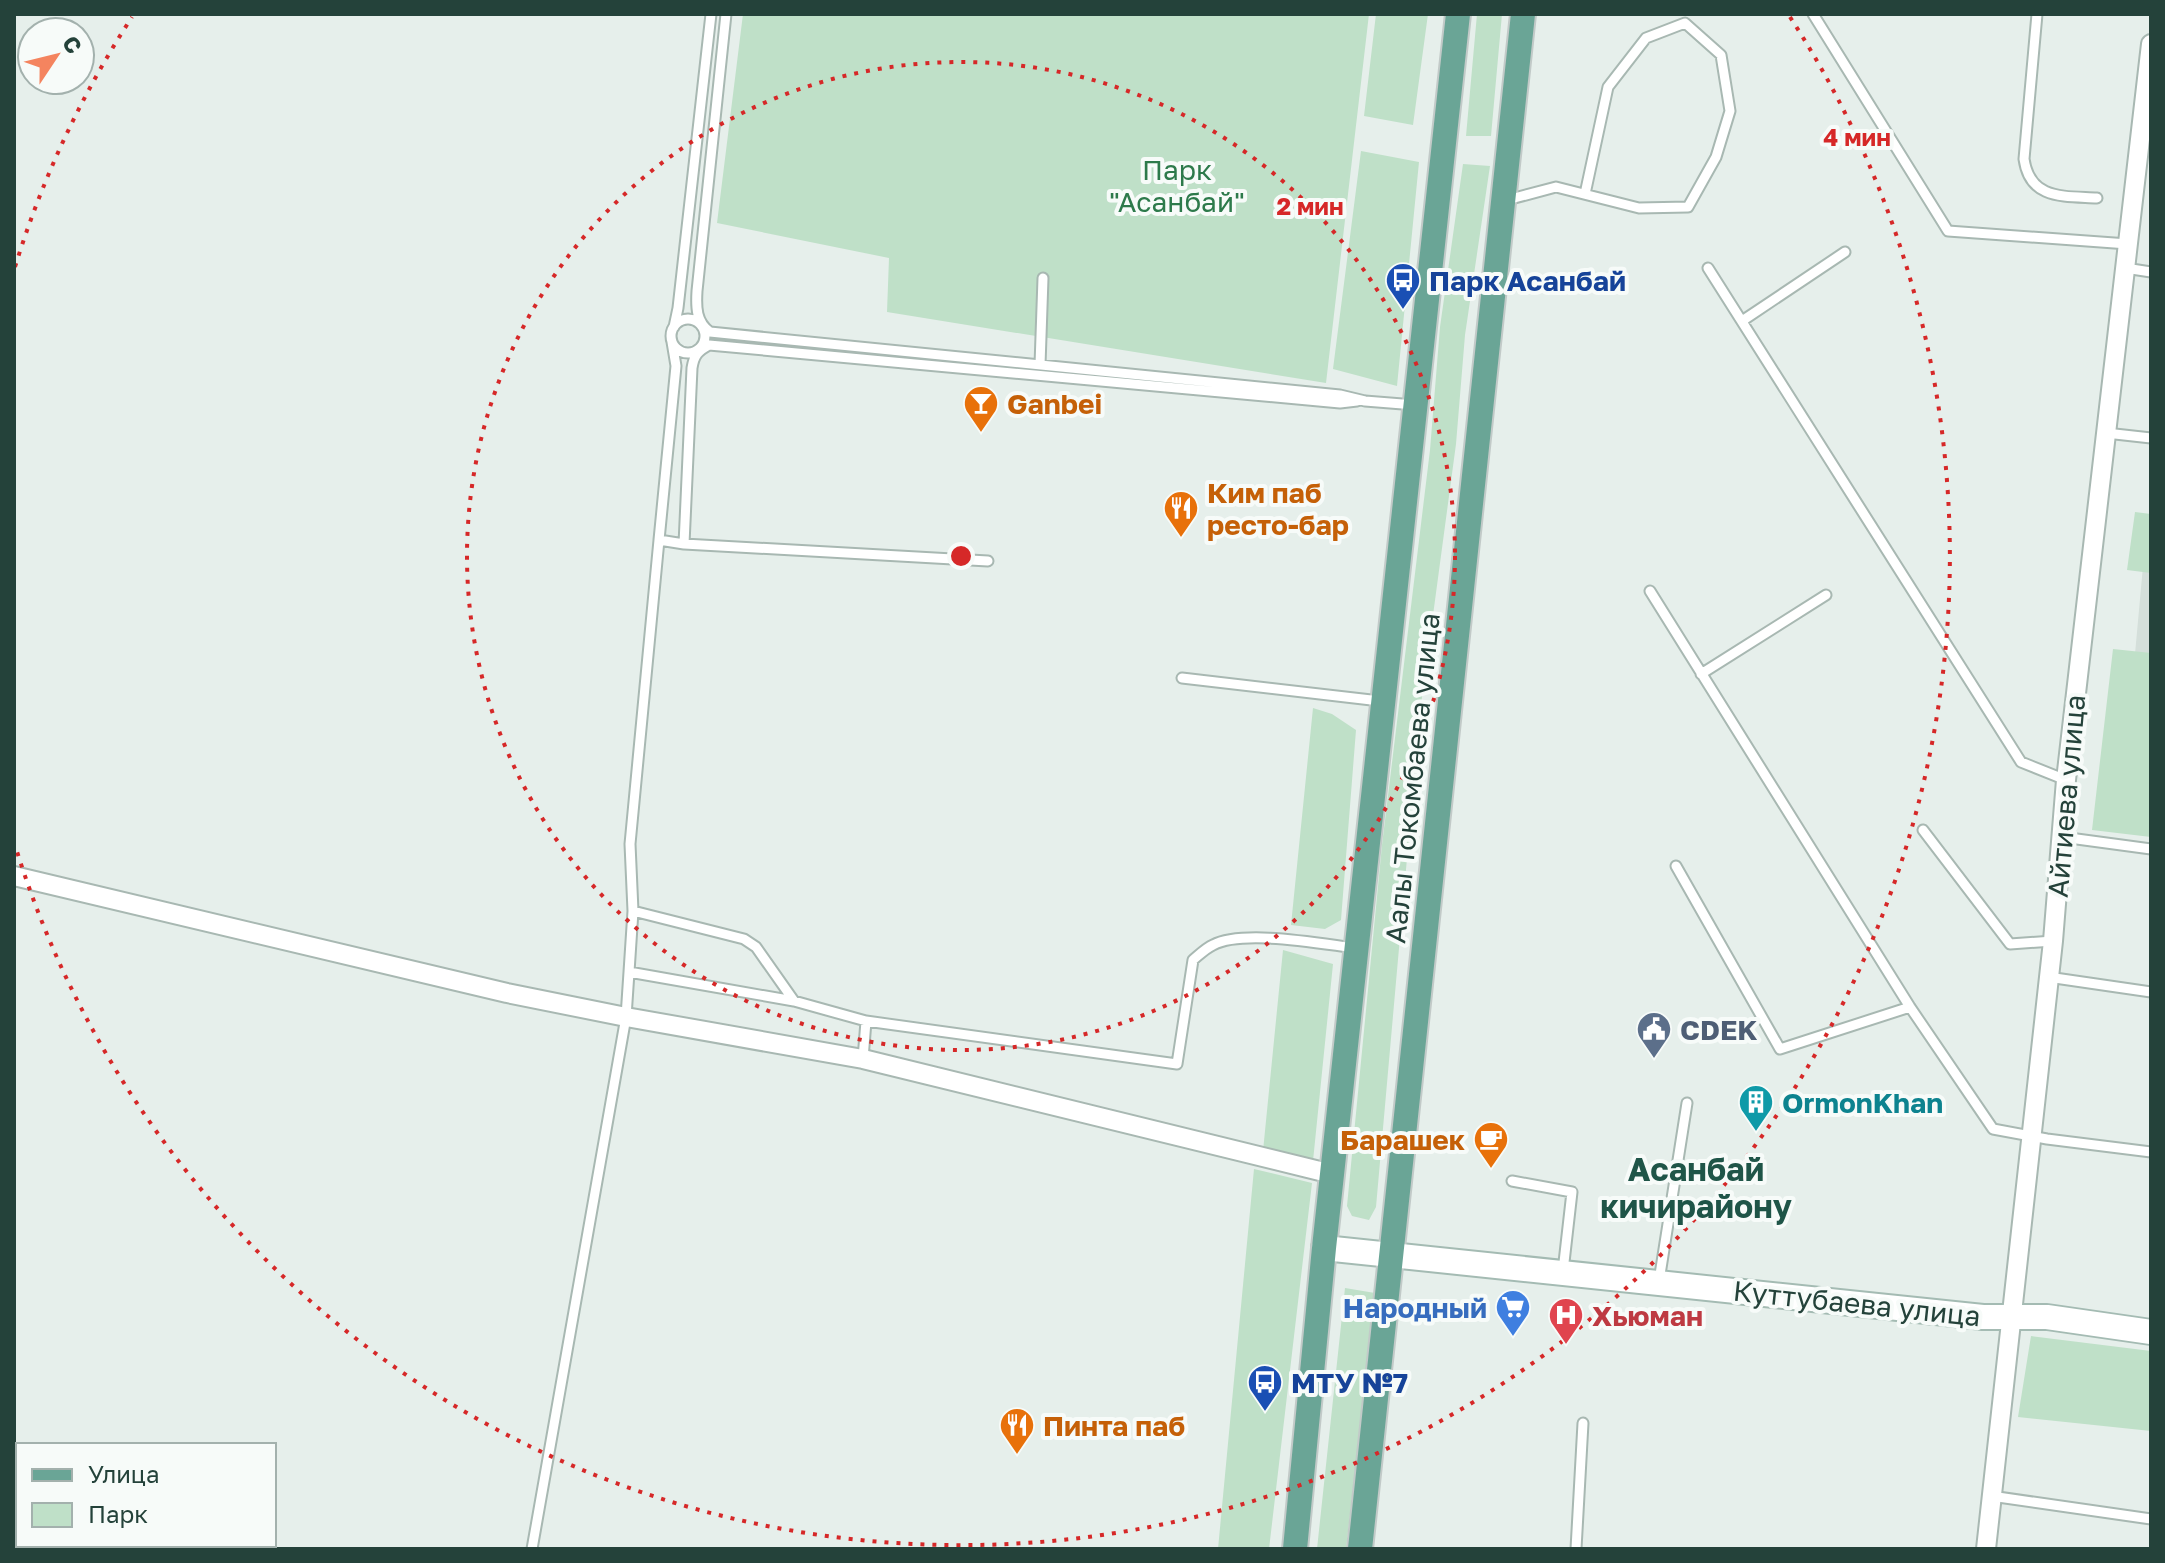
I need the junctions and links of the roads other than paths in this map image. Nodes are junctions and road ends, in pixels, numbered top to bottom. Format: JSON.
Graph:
{"nodes":[{"id":1,"x":711,"y":14,"type":"edge"},
{"id":2,"x":726,"y":14,"type":"edge"},
{"id":3,"x":1458,"y":14,"type":"edge"},
{"id":4,"x":1523,"y":14,"type":"edge"},
{"id":5,"x":1813,"y":14,"type":"edge"},
{"id":6,"x":2037,"y":14,"type":"edge"},
{"id":7,"x":2151,"y":44,"type":"edge"},
{"id":8,"x":2148,"y":92,"type":"edge"},
{"id":9,"x":1585,"y":194,"type":"junction"},
{"id":10,"x":2097,"y":198,"type":"dead end"},
{"id":11,"x":1504,"y":201,"type":"junction"},
{"id":12,"x":2128,"y":244,"type":"junction"},
{"id":13,"x":1845,"y":252,"type":"dead end"},
{"id":14,"x":1708,"y":268,"type":"dead end"},
{"id":15,"x":2125,"y":268,"type":"junction"},
{"id":16,"x":2151,"y":272,"type":"edge"},
{"id":17,"x":1043,"y":278,"type":"dead end"},
{"id":18,"x":1742,"y":321,"type":"junction"},
{"id":19,"x":702,"y":326,"type":"junction"},
{"id":20,"x":674,"y":327,"type":"junction"},
{"id":21,"x":672,"y":342,"type":"junction"},
{"id":22,"x":698,"y":351,"type":"junction"},
{"id":23,"x":1040,"y":365,"type":"junction"},
{"id":24,"x":1365,"y":401,"type":"junction"},
{"id":25,"x":1415,"y":405,"type":"junction"},
{"id":26,"x":2106,"y":433,"type":"junction"},
{"id":27,"x":2151,"y":438,"type":"edge"},
{"id":28,"x":659,"y":540,"type":"junction"},
{"id":29,"x":684,"y":544,"type":"junction"},
{"id":30,"x":988,"y":561,"type":"dead end"},
{"id":31,"x":1650,"y":591,"type":"dead end"},
{"id":32,"x":1826,"y":595,"type":"dead end"},
{"id":33,"x":1701,"y":674,"type":"junction"},
{"id":34,"x":1182,"y":678,"type":"dead end"},
{"id":35,"x":1383,"y":702,"type":"junction"},
{"id":36,"x":2066,"y":780,"type":"junction"},
{"id":37,"x":1923,"y":830,"type":"dead end"},
{"id":38,"x":2062,"y":837,"type":"junction"},
{"id":39,"x":2151,"y":849,"type":"edge"},
{"id":40,"x":1676,"y":866,"type":"dead end"},
{"id":41,"x":14,"y":876,"type":"edge"},
{"id":42,"x":633,"y":911,"type":"junction"},
{"id":43,"x":2053,"y":941,"type":"junction"},
{"id":44,"x":1356,"y":948,"type":"junction"},
{"id":45,"x":629,"y":972,"type":"junction"},
{"id":46,"x":2047,"y":977,"type":"junction"},
{"id":47,"x":2151,"y":992,"type":"edge"},
{"id":48,"x":794,"y":1001,"type":"junction"},
{"id":49,"x":1910,"y":1007,"type":"junction"},
{"id":50,"x":626,"y":1017,"type":"junction"},
{"id":51,"x":866,"y":1021,"type":"junction"},
{"id":52,"x":863,"y":1059,"type":"junction"},
{"id":53,"x":1687,"y":1103,"type":"dead end"},
{"id":54,"x":2031,"y":1137,"type":"junction"},
{"id":55,"x":2151,"y":1152,"type":"edge"},
{"id":56,"x":1332,"y":1174,"type":"junction"},
{"id":57,"x":1512,"y":1181,"type":"dead end"},
{"id":58,"x":1324,"y":1248,"type":"junction"},
{"id":59,"x":1391,"y":1256,"type":"junction"},
{"id":60,"x":1562,"y":1273,"type":"junction"},
{"id":61,"x":1658,"y":1283,"type":"junction"},
{"id":62,"x":2012,"y":1316,"type":"junction"},
{"id":63,"x":2151,"y":1332,"type":"edge"},
{"id":64,"x":1583,"y":1423,"type":"dead end"},
{"id":65,"x":1991,"y":1496,"type":"junction"},
{"id":66,"x":2151,"y":1519,"type":"edge"},
{"id":67,"x":532,"y":1549,"type":"edge"},
{"id":68,"x":1295,"y":1549,"type":"edge"},
{"id":69,"x":1360,"y":1549,"type":"edge"},
{"id":70,"x":1576,"y":1549,"type":"edge"},
{"id":71,"x":1986,"y":1549,"type":"edge"}],
"edges":[{"from":1,"to":20,"type":"lane"},
{"from":2,"to":19,"type":"lane"},
{"from":3,"to":25,"type":"main road","name":"Аалы Токомбаева улица"},
{"from":4,"to":11,"type":"main road","name":"Аалы Токомбаева улица"},
{"from":5,"to":12,"type":"lane"},
{"from":6,"to":10,"type":"lane"},
{"from":7,"to":8,"type":"street","name":"Айтиева улица"},
{"from":8,"to":12,"type":"street","name":"Айтиева улица"},
{"from":9,"to":9,"type":"lane"},
{"from":9,"to":11,"type":"lane"},
{"from":11,"to":59,"type":"main road","name":"Аалы Токомбаева улица"},
{"from":12,"to":15,"type":"street","name":"Айтиева улица"},
{"from":13,"to":18,"type":"lane"},
{"from":14,"to":18,"type":"lane"},
{"from":15,"to":16,"type":"lane"},
{"from":15,"to":26,"type":"street","name":"Айтиева улица"},
{"from":17,"to":23,"type":"lane"},
{"from":18,"to":36,"type":"lane"},
{"from":19,"to":20,"type":"lane"},
{"from":19,"to":22,"type":"lane"},
{"from":19,"to":23,"type":"lane"},
{"from":20,"to":21,"type":"lane"},
{"from":21,"to":22,"type":"lane"},
{"from":21,"to":28,"type":"lane"},
{"from":22,"to":24,"type":"lane"},
{"from":22,"to":29,"type":"lane"},
{"from":23,"to":24,"type":"lane"},
{"from":24,"to":25,"type":"lane"},
{"from":25,"to":35,"type":"main road","name":"Аалы Токомбаева улица"},
{"from":26,"to":27,"type":"lane"},
{"from":26,"to":36,"type":"street","name":"Айтиева улица"},
{"from":28,"to":29,"type":"lane"},
{"from":28,"to":42,"type":"lane"},
{"from":29,"to":30,"type":"lane"},
{"from":31,"to":33,"type":"lane"},
{"from":32,"to":33,"type":"lane"},
{"from":33,"to":49,"type":"lane"},
{"from":34,"to":35,"type":"lane"},
{"from":35,"to":44,"type":"main road","name":"Аалы Токомбаева улица"},
{"from":36,"to":38,"type":"street","name":"Айтиева улица"},
{"from":37,"to":43,"type":"lane"},
{"from":38,"to":39,"type":"lane"},
{"from":38,"to":43,"type":"street","name":"Айтиева улица"},
{"from":40,"to":49,"type":"lane"},
{"from":41,"to":50,"type":"street"},
{"from":42,"to":45,"type":"lane"},
{"from":42,"to":48,"type":"lane"},
{"from":43,"to":46,"type":"street","name":"Айтиева улица"},
{"from":44,"to":51,"type":"lane"},
{"from":44,"to":56,"type":"main road","name":"Аалы Токомбаева улица"},
{"from":45,"to":48,"type":"lane"},
{"from":45,"to":50,"type":"lane"},
{"from":46,"to":47,"type":"lane"},
{"from":46,"to":54,"type":"street","name":"Айтиева улица"},
{"from":48,"to":51,"type":"lane"},
{"from":49,"to":54,"type":"lane"},
{"from":50,"to":52,"type":"street"},
{"from":50,"to":67,"type":"lane"},
{"from":51,"to":52,"type":"lane"},
{"from":52,"to":56,"type":"street"},
{"from":53,"to":61,"type":"lane"},
{"from":54,"to":55,"type":"lane"},
{"from":54,"to":62,"type":"street","name":"Айтиева улица"},
{"from":56,"to":58,"type":"main road","name":"Аалы Токомбаева улица"},
{"from":57,"to":60,"type":"lane"},
{"from":58,"to":59,"type":"main road","name":"Куттубаева улица"},
{"from":58,"to":68,"type":"main road","name":"Аалы Токомбаева улица"},
{"from":59,"to":60,"type":"main road","name":"Куттубаева улица"},
{"from":59,"to":69,"type":"main road","name":"Аалы Токомбаева улица"},
{"from":60,"to":61,"type":"main road","name":"Куттубаева улица"},
{"from":61,"to":62,"type":"main road","name":"Куттубаева улица"},
{"from":62,"to":63,"type":"main road","name":"Куттубаева улица"},
{"from":62,"to":65,"type":"street","name":"Айтиева улица"},
{"from":64,"to":70,"type":"lane"},
{"from":65,"to":66,"type":"lane"},
{"from":65,"to":71,"type":"street","name":"Айтиева улица"}]}
